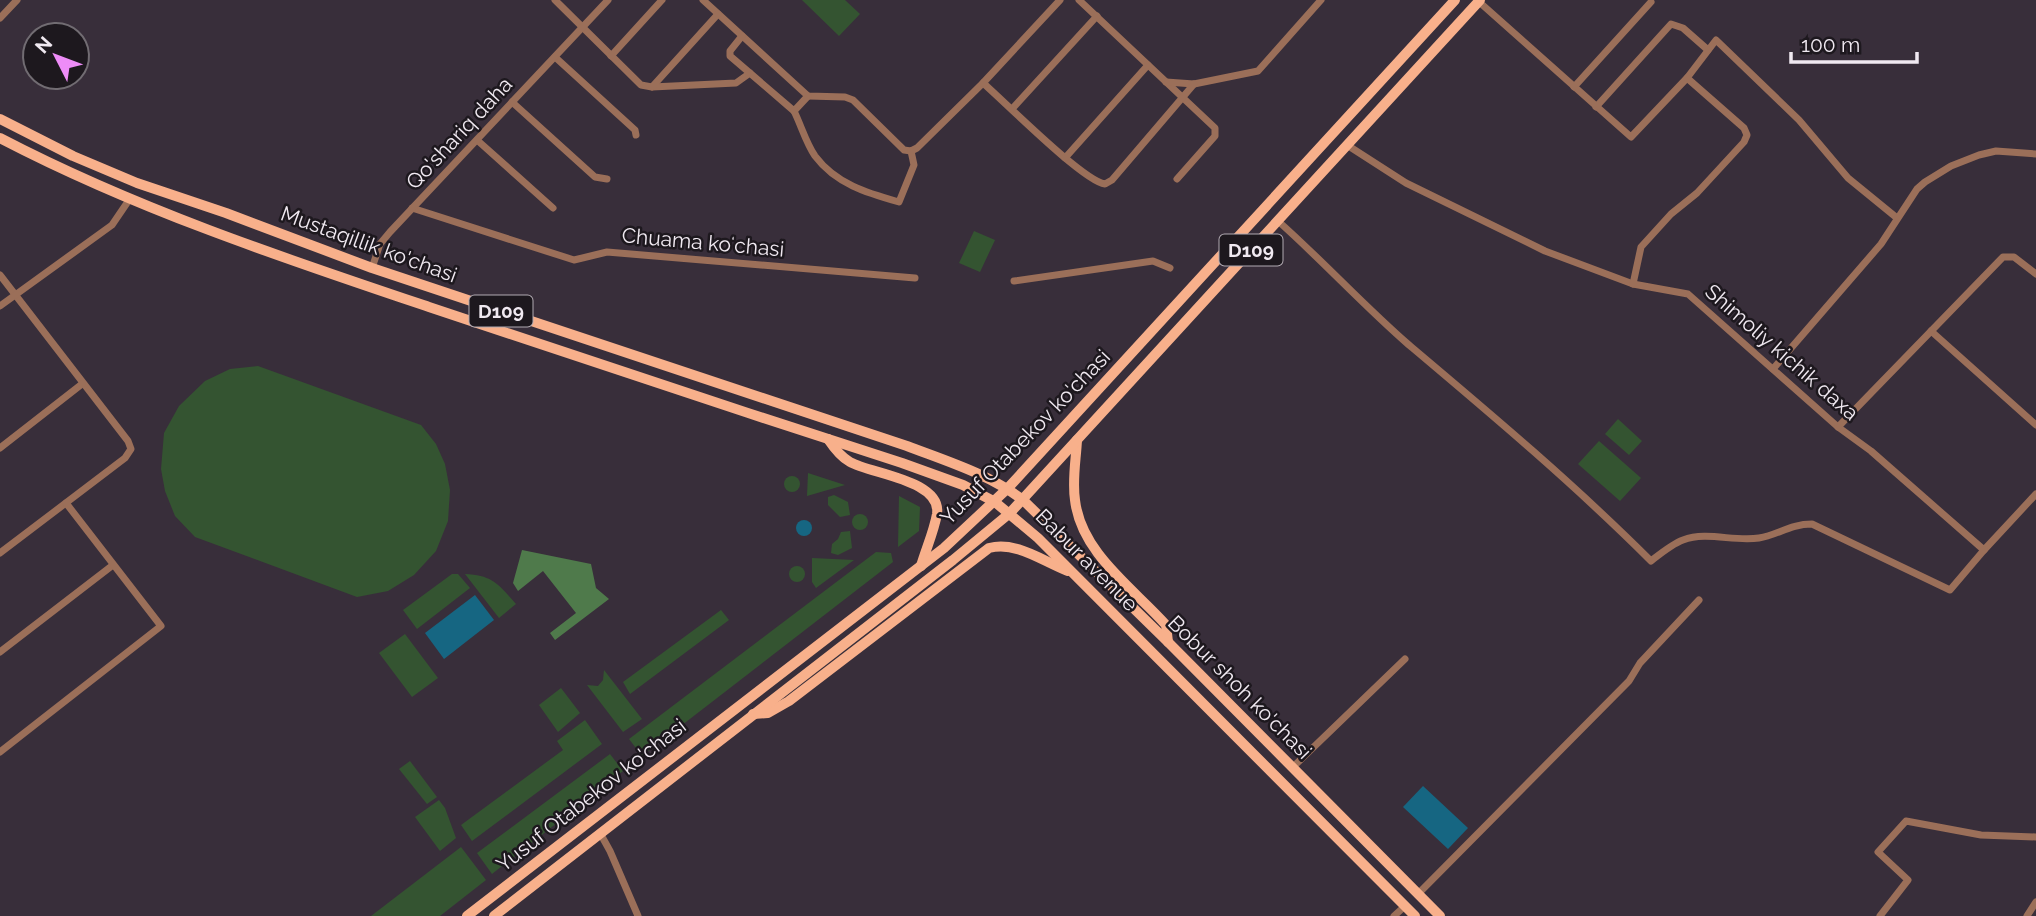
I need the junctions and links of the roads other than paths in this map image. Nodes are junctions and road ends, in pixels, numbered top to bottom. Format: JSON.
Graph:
{"nodes":[{"id":1,"x":17,"y":0,"type":"edge"},
{"id":2,"x":555,"y":0,"type":"edge"},
{"id":3,"x":608,"y":0,"type":"edge"},
{"id":4,"x":662,"y":0,"type":"edge"},
{"id":5,"x":702,"y":0,"type":"edge"},
{"id":6,"x":1060,"y":0,"type":"edge"},
{"id":7,"x":1079,"y":0,"type":"edge"},
{"id":8,"x":1321,"y":0,"type":"edge"},
{"id":9,"x":1455,"y":0,"type":"edge"},
{"id":10,"x":1479,"y":1,"type":"edge"},
{"id":11,"x":1651,"y":2,"type":"edge"},
{"id":12,"x":718,"y":14,"type":"junction"},
{"id":13,"x":1097,"y":16,"type":"junction"},
{"id":14,"x":0,"y":18,"type":"edge"},
{"id":15,"x":582,"y":28,"type":"junction"},
{"id":16,"x":742,"y":36,"type":"junction"},
{"id":17,"x":1708,"y":50,"type":"junction"},
{"id":18,"x":611,"y":56,"type":"junction"},
{"id":19,"x":555,"y":57,"type":"junction"},
{"id":20,"x":1148,"y":65,"type":"junction"},
{"id":21,"x":750,"y":73,"type":"junction"},
{"id":22,"x":1687,"y":78,"type":"junction"},
{"id":23,"x":1166,"y":82,"type":"junction"},
{"id":24,"x":983,"y":83,"type":"junction"},
{"id":25,"x":1194,"y":84,"type":"junction"},
{"id":26,"x":652,"y":87,"type":"junction"},
{"id":27,"x":1574,"y":87,"type":"junction"},
{"id":28,"x":807,"y":96,"type":"junction"},
{"id":29,"x":1183,"y":99,"type":"junction"},
{"id":30,"x":512,"y":102,"type":"junction"},
{"id":31,"x":1596,"y":107,"type":"junction"},
{"id":32,"x":1012,"y":109,"type":"junction"},
{"id":33,"x":794,"y":111,"type":"junction"},
{"id":34,"x":0,"y":119,"type":"edge"},
{"id":35,"x":636,"y":135,"type":"dead end"},
{"id":36,"x":0,"y":138,"type":"edge"},
{"id":37,"x":477,"y":140,"type":"junction"},
{"id":38,"x":1348,"y":145,"type":"junction"},
{"id":39,"x":911,"y":151,"type":"junction"},
{"id":40,"x":2036,"y":153,"type":"edge"},
{"id":41,"x":1065,"y":158,"type":"junction"},
{"id":42,"x":607,"y":179,"type":"dead end"},
{"id":43,"x":1177,"y":179,"type":"dead end"},
{"id":44,"x":137,"y":183,"type":"junction"},
{"id":45,"x":129,"y":200,"type":"junction"},
{"id":46,"x":412,"y":208,"type":"junction"},
{"id":47,"x":553,"y":208,"type":"dead end"},
{"id":48,"x":226,"y":213,"type":"junction"},
{"id":49,"x":1897,"y":218,"type":"junction"},
{"id":50,"x":1278,"y":221,"type":"junction"},
{"id":51,"x":219,"y":232,"type":"junction"},
{"id":52,"x":372,"y":268,"type":"junction"},
{"id":53,"x":1170,"y":268,"type":"dead end"},
{"id":54,"x":2036,"y":274,"type":"edge"},
{"id":55,"x":0,"y":275,"type":"edge"},
{"id":56,"x":915,"y":278,"type":"dead end"},
{"id":57,"x":1014,"y":281,"type":"dead end"},
{"id":58,"x":1633,"y":284,"type":"junction"},
{"id":59,"x":15,"y":295,"type":"junction"},
{"id":60,"x":0,"y":306,"type":"edge"},
{"id":61,"x":1931,"y":331,"type":"junction"},
{"id":62,"x":1773,"y":369,"type":"junction"},
{"id":63,"x":82,"y":384,"type":"junction"},
{"id":64,"x":2036,"y":425,"type":"edge"},
{"id":65,"x":1838,"y":427,"type":"junction"},
{"id":66,"x":828,"y":439,"type":"junction"},
{"id":67,"x":1077,"y":440,"type":"junction"},
{"id":68,"x":0,"y":448,"type":"edge"},
{"id":69,"x":1008,"y":488,"type":"junction"},
{"id":70,"x":2036,"y":494,"type":"edge"},
{"id":71,"x":1023,"y":500,"type":"junction"},
{"id":72,"x":995,"y":502,"type":"junction"},
{"id":73,"x":66,"y":503,"type":"junction"},
{"id":74,"x":1010,"y":513,"type":"junction"},
{"id":75,"x":1984,"y":550,"type":"junction"},
{"id":76,"x":0,"y":553,"type":"edge"},
{"id":77,"x":113,"y":565,"type":"junction"},
{"id":78,"x":921,"y":566,"type":"junction"},
{"id":79,"x":1074,"y":574,"type":"junction"},
{"id":80,"x":1699,"y":600,"type":"dead end"},
{"id":81,"x":1168,"y":642,"type":"junction"},
{"id":82,"x":0,"y":653,"type":"edge"},
{"id":83,"x":1405,"y":659,"type":"dead end"},
{"id":84,"x":753,"y":714,"type":"junction"},
{"id":85,"x":0,"y":752,"type":"edge"},
{"id":86,"x":1293,"y":767,"type":"junction"},
{"id":87,"x":600,"y":833,"type":"junction"},
{"id":88,"x":2036,"y":837,"type":"edge"},
{"id":89,"x":1418,"y":894,"type":"junction"},
{"id":90,"x":2036,"y":902,"type":"edge"},
{"id":91,"x":1405,"y":906,"type":"junction"},
{"id":92,"x":467,"y":916,"type":"edge"},
{"id":93,"x":494,"y":916,"type":"edge"},
{"id":94,"x":638,"y":916,"type":"edge"},
{"id":95,"x":1394,"y":916,"type":"edge"},
{"id":96,"x":1415,"y":916,"type":"edge"},
{"id":97,"x":1440,"y":916,"type":"edge"},
{"id":98,"x":1880,"y":916,"type":"edge"},
{"id":99,"x":2027,"y":916,"type":"edge"}],
"edges":[{"from":1,"to":14,"type":"street"},
{"from":2,"to":15,"type":"street"},
{"from":3,"to":15,"type":"street","name":"Qo'shariq daha"},
{"from":4,"to":18,"type":"street"},
{"from":5,"to":12,"type":"street"},
{"from":6,"to":24,"type":"street"},
{"from":7,"to":13,"type":"street"},
{"from":8,"to":25,"type":"street"},
{"from":9,"to":69,"type":"main road","name":"Yusuf Otabekov ko'chasi","number":"D109"},
{"from":10,"to":27,"type":"street"},
{"from":10,"to":38,"type":"main road","name":"Yusuf Otabekov ko'chasi","number":"D109"},
{"from":11,"to":27,"type":"street"},
{"from":12,"to":16,"type":"street"},
{"from":12,"to":26,"type":"street"},
{"from":13,"to":20,"type":"street"},
{"from":13,"to":32,"type":"street"},
{"from":15,"to":18,"type":"street"},
{"from":15,"to":19,"type":"street","name":"Qo'shariq daha"},
{"from":16,"to":21,"type":"street"},
{"from":16,"to":28,"type":"street"},
{"from":17,"to":22,"type":"street"},
{"from":17,"to":31,"type":"street"},
{"from":17,"to":49,"type":"street"},
{"from":18,"to":26,"type":"street"},
{"from":19,"to":30,"type":"street","name":"Qo'shariq daha"},
{"from":19,"to":35,"type":"street"},
{"from":20,"to":23,"type":"street"},
{"from":20,"to":41,"type":"street"},
{"from":21,"to":26,"type":"street"},
{"from":21,"to":33,"type":"street"},
{"from":22,"to":31,"type":"street"},
{"from":22,"to":58,"type":"street"},
{"from":23,"to":25,"type":"street"},
{"from":23,"to":29,"type":"street"},
{"from":24,"to":32,"type":"street"},
{"from":24,"to":39,"type":"street"},
{"from":25,"to":29,"type":"street"},
{"from":27,"to":31,"type":"street"},
{"from":28,"to":33,"type":"street"},
{"from":28,"to":39,"type":"street"},
{"from":29,"to":41,"type":"street"},
{"from":29,"to":43,"type":"street"},
{"from":30,"to":37,"type":"street","name":"Qo'shariq daha"},
{"from":30,"to":42,"type":"street"},
{"from":32,"to":41,"type":"street"},
{"from":33,"to":39,"type":"street"},
{"from":34,"to":44,"type":"main road","name":"Mustaqillik ko'chasi","number":"D109"},
{"from":36,"to":45,"type":"main road","name":"Mustaqillik ko'chasi","number":"D109"},
{"from":37,"to":46,"type":"street","name":"Qo'shariq daha"},
{"from":37,"to":47,"type":"street"},
{"from":38,"to":50,"type":"main road","name":"Yusuf Otabekov ko'chasi","number":"D109"},
{"from":38,"to":58,"type":"street","name":"Shimoliy kichik daxa"},
{"from":40,"to":49,"type":"street"},
{"from":44,"to":45,"type":"main road"},
{"from":44,"to":48,"type":"main road","name":"Mustaqillik ko'chasi","number":"D109"},
{"from":45,"to":51,"type":"main road","name":"Mustaqillik ko'chasi","number":"D109"},
{"from":45,"to":59,"type":"street"},
{"from":46,"to":52,"type":"street","name":"Qo'shariq daha"},
{"from":46,"to":56,"type":"street","name":"Chuama koʻchasi"},
{"from":48,"to":51,"type":"main road"},
{"from":48,"to":52,"type":"main road","name":"Mustaqillik ko'chasi","number":"D109"},
{"from":49,"to":62,"type":"street"},
{"from":50,"to":67,"type":"main road","name":"Yusuf Otabekov ko'chasi","number":"D109"},
{"from":50,"to":75,"type":"street"},
{"from":51,"to":66,"type":"main road","name":"Mustaqillik ko'chasi","number":"D109"},
{"from":52,"to":69,"type":"main road","name":"Mustaqillik ko'chasi","number":"D109"},
{"from":53,"to":57,"type":"street"},
{"from":54,"to":61,"type":"street"},
{"from":55,"to":59,"type":"street"},
{"from":58,"to":62,"type":"street","name":"Shimoliy kichik daxa"},
{"from":59,"to":60,"type":"street"},
{"from":59,"to":63,"type":"street"},
{"from":61,"to":64,"type":"street"},
{"from":61,"to":65,"type":"street"},
{"from":62,"to":65,"type":"street","name":"Shimoliy kichik daxa"},
{"from":63,"to":68,"type":"street"},
{"from":63,"to":73,"type":"street"},
{"from":65,"to":75,"type":"street","name":"Shimoliy kichik daxa"},
{"from":66,"to":72,"type":"main road","name":"Mustaqillik ko'chasi","number":"D109"},
{"from":66,"to":78,"type":"main road"},
{"from":67,"to":71,"type":"main road","name":"Yusuf Otabekov ko'chasi","number":"D109"},
{"from":67,"to":81,"type":"main road"},
{"from":69,"to":71,"type":"main road","name":"Bobur shoh ko'chasi"},
{"from":69,"to":72,"type":"main road","name":"Yusuf Otabekov ko'chasi"},
{"from":70,"to":75,"type":"street"},
{"from":71,"to":74,"type":"main road","name":"Yusuf Otabekov ko'chasi","number":"D109"},
{"from":71,"to":81,"type":"main road","name":"Bobur shoh ko'chasi"},
{"from":72,"to":74,"type":"main road","name":"Babur avenue","number":"D109"},
{"from":72,"to":78,"type":"main road","name":"Yusuf Otabekov ko'chasi"},
{"from":73,"to":76,"type":"street"},
{"from":73,"to":77,"type":"street"},
{"from":74,"to":79,"type":"main road","name":"Babur avenue"},
{"from":74,"to":84,"type":"main road","name":"Yusuf Otabekov ko'chasi"},
{"from":77,"to":82,"type":"street"},
{"from":77,"to":85,"type":"street"},
{"from":78,"to":92,"type":"main road","name":"Yusuf Otabekov ko'chasi"},
{"from":79,"to":84,"type":"main road"},
{"from":79,"to":91,"type":"main road","name":"Babur avenue"},
{"from":80,"to":89,"type":"street"},
{"from":81,"to":86,"type":"main road","name":"Bobur shoh ko'chasi"},
{"from":83,"to":86,"type":"street"},
{"from":84,"to":87,"type":"main road","name":"Yusuf Otabekov ko'chasi"},
{"from":86,"to":89,"type":"main road","name":"Bobur shoh ko'chasi"},
{"from":87,"to":93,"type":"main road","name":"Yusuf Otabekov ko'chasi"},
{"from":87,"to":94,"type":"street"},
{"from":88,"to":98,"type":"street"},
{"from":89,"to":97,"type":"main road","name":"Bobur shoh ko'chasi"},
{"from":90,"to":99,"type":"street"},
{"from":91,"to":95,"type":"street"},
{"from":91,"to":96,"type":"main road","name":"Babur avenue"}]}
